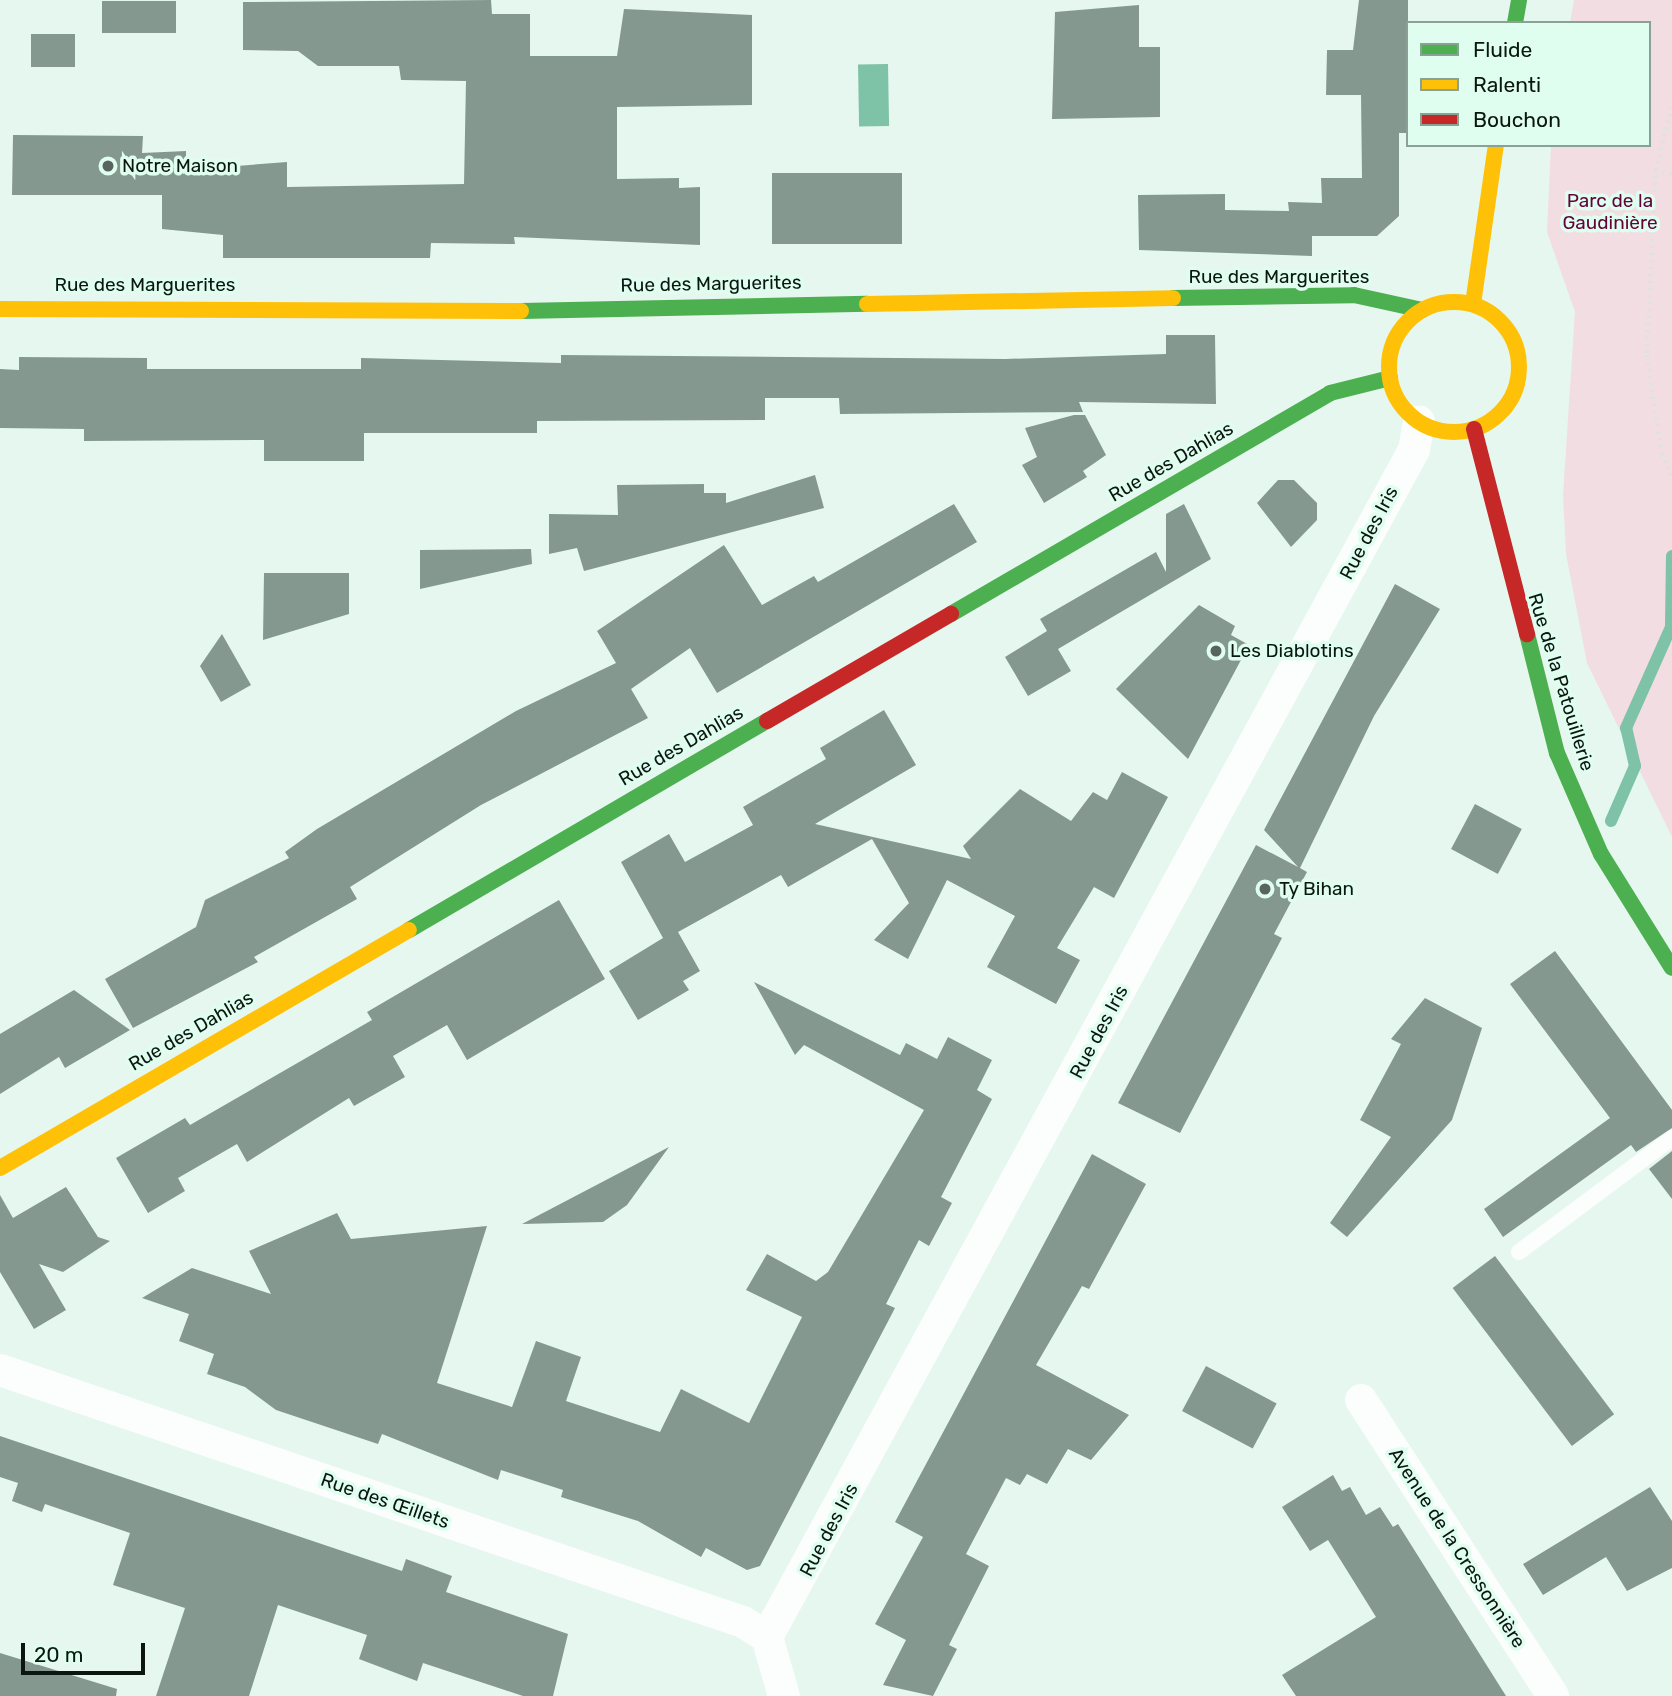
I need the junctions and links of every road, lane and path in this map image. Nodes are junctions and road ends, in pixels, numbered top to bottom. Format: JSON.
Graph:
{"nodes":[{"id":1,"x":1519,"y":0,"type":"edge"},
{"id":2,"x":1516,"y":21,"type":"edge"},
{"id":3,"x":1672,"y":107,"type":"edge"},
{"id":4,"x":1496,"y":147,"type":"edge"},
{"id":5,"x":1656,"y":169,"type":"junction"},
{"id":6,"x":1672,"y":175,"type":"edge"},
{"id":7,"x":1473,"y":304,"type":"junction"},
{"id":8,"x":0,"y":309,"type":"edge"},
{"id":9,"x":1422,"y":310,"type":"junction"},
{"id":10,"x":1390,"y":378,"type":"junction"},
{"id":11,"x":1419,"y":421,"type":"junction"},
{"id":12,"x":1474,"y":429,"type":"junction"},
{"id":13,"x":1672,"y":475,"type":"edge"},
{"id":14,"x":1672,"y":968,"type":"edge"},
{"id":15,"x":1672,"y":1139,"type":"edge"},
{"id":16,"x":0,"y":1168,"type":"edge"},
{"id":17,"x":1519,"y":1252,"type":"dead end"},
{"id":18,"x":0,"y":1370,"type":"edge"},
{"id":19,"x":1362,"y":1400,"type":"dead end"},
{"id":20,"x":766,"y":1637,"type":"junction"},
{"id":21,"x":783,"y":1696,"type":"edge"},
{"id":22,"x":1553,"y":1696,"type":"edge"}],
"edges":[{"from":1,"to":2,"type":"street"},
{"from":3,"to":5,"type":"path"},
{"from":4,"to":7,"type":"street"},
{"from":5,"to":6,"type":"path"},
{"from":5,"to":13,"type":"path"},
{"from":7,"to":9,"type":"street"},
{"from":7,"to":12,"type":"street"},
{"from":8,"to":9,"type":"street","name":"Rue des Marguerites"},
{"from":9,"to":10,"type":"street"},
{"from":10,"to":11,"type":"street"},
{"from":10,"to":16,"type":"street","name":"Rue des Dahlias"},
{"from":11,"to":12,"type":"street"},
{"from":11,"to":20,"type":"street","name":"Rue des Iris"},
{"from":12,"to":14,"type":"street","name":"Rue de la Patouillerie"},
{"from":15,"to":17,"type":"lane"},
{"from":18,"to":20,"type":"street","name":"Rue des Œillets"},
{"from":19,"to":22,"type":"street","name":"Avenue de la Cressonnière"},
{"from":20,"to":21,"type":"street"}]}
